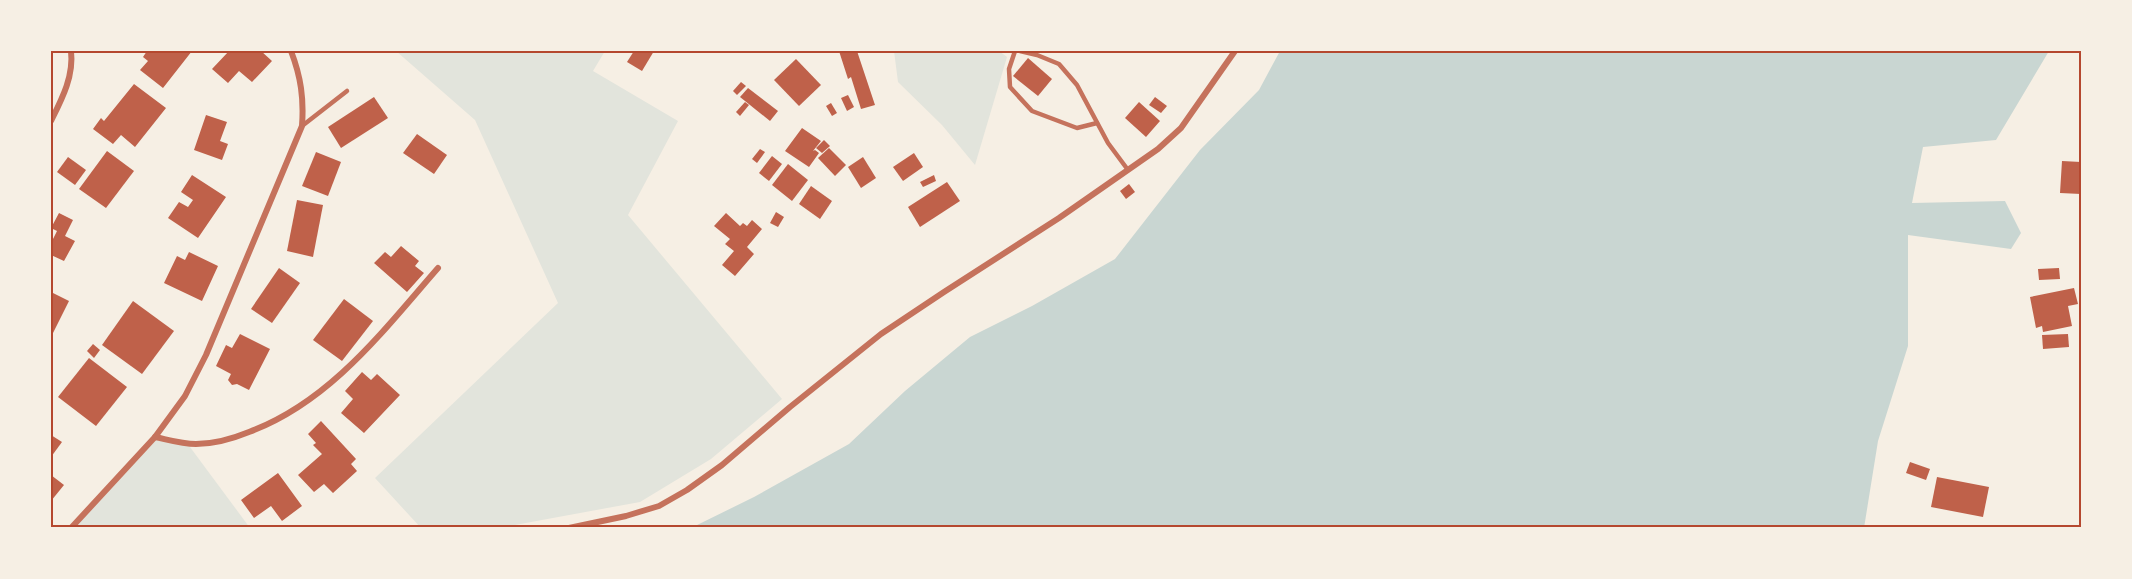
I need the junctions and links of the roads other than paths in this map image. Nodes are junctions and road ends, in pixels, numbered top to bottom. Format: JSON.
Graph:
{"nodes":[{"id":1,"x":72,"y":51,"type":"edge"},
{"id":2,"x":291,"y":51,"type":"edge"},
{"id":3,"x":1015,"y":51,"type":"edge"},
{"id":4,"x":1020,"y":51,"type":"edge"},
{"id":5,"x":1235,"y":51,"type":"edge"},
{"id":6,"x":347,"y":91,"type":"dead end"},
{"id":7,"x":51,"y":121,"type":"edge"},
{"id":8,"x":1097,"y":123,"type":"junction"},
{"id":9,"x":302,"y":126,"type":"junction"},
{"id":10,"x":1128,"y":170,"type":"junction"},
{"id":11,"x":438,"y":268,"type":"dead end"},
{"id":12,"x":155,"y":437,"type":"junction"},
{"id":13,"x":71,"y":528,"type":"edge"},
{"id":14,"x":569,"y":528,"type":"edge"}],
"edges":[{"from":1,"to":7,"type":"street"},
{"from":2,"to":9,"type":"street"},
{"from":3,"to":8,"type":"lane"},
{"from":4,"to":8,"type":"lane"},
{"from":5,"to":10,"type":"street"},
{"from":6,"to":9,"type":"lane"},
{"from":8,"to":10,"type":"lane"},
{"from":9,"to":12,"type":"street"},
{"from":10,"to":14,"type":"street"},
{"from":11,"to":12,"type":"street"},
{"from":12,"to":13,"type":"street"}]}
